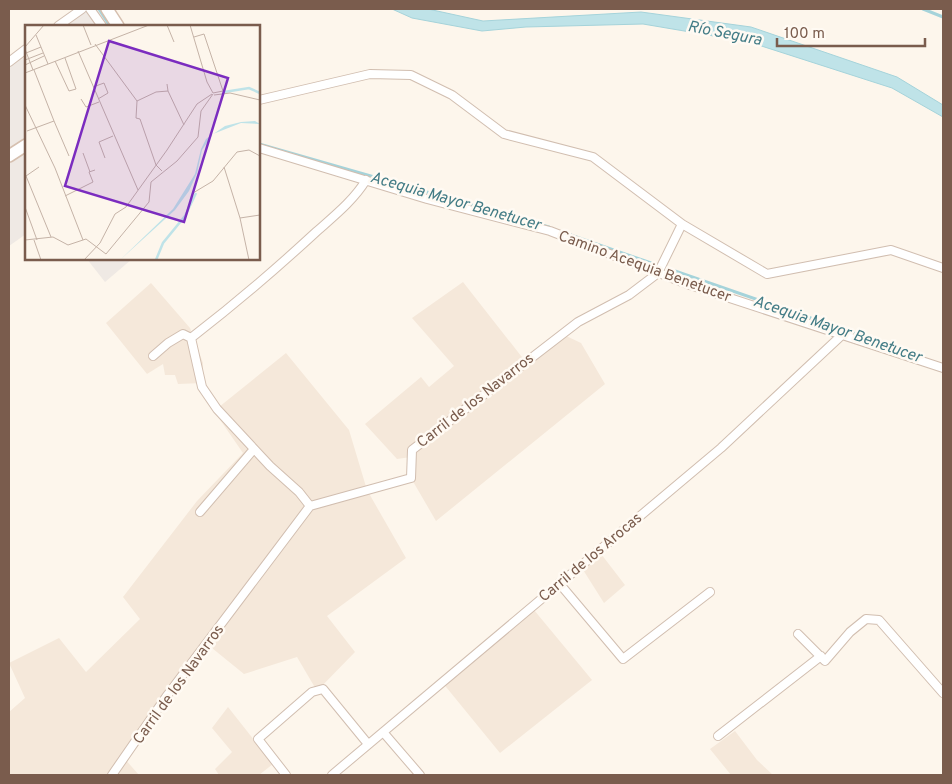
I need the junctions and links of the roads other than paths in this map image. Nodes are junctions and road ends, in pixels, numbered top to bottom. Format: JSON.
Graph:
{"nodes":[{"id":1,"x":82,"y":9,"type":"edge"},
{"id":2,"x":90,"y":9,"type":"edge"},
{"id":3,"x":107,"y":9,"type":"edge"},
{"id":4,"x":59,"y":25,"type":"edge"},
{"id":5,"x":101,"y":25,"type":"edge"},
{"id":6,"x":117,"y":25,"type":"edge"},
{"id":7,"x":25,"y":50,"type":"edge"},
{"id":8,"x":9,"y":62,"type":"edge"},
{"id":9,"x":260,"y":100,"type":"edge"},
{"id":10,"x":25,"y":146,"type":"edge"},
{"id":11,"x":260,"y":148,"type":"edge"},
{"id":12,"x":9,"y":156,"type":"edge"},
{"id":13,"x":366,"y":180,"type":"junction"},
{"id":14,"x":682,"y":224,"type":"junction"},
{"id":15,"x":943,"y":268,"type":"edge"},
{"id":16,"x":658,"y":273,"type":"junction"},
{"id":17,"x":843,"y":334,"type":"junction"},
{"id":18,"x":191,"y":338,"type":"junction"},
{"id":19,"x":153,"y":356,"type":"dead end"},
{"id":20,"x":943,"y":368,"type":"edge"},
{"id":21,"x":254,"y":449,"type":"junction"},
{"id":22,"x":310,"y":506,"type":"junction"},
{"id":23,"x":200,"y":512,"type":"dead end"},
{"id":24,"x":559,"y":582,"type":"junction"},
{"id":25,"x":710,"y":592,"type":"dead end"},
{"id":26,"x":798,"y":634,"type":"dead end"},
{"id":27,"x":821,"y":656,"type":"junction"},
{"id":28,"x":943,"y":693,"type":"edge"},
{"id":29,"x":383,"y":732,"type":"junction"},
{"id":30,"x":718,"y":736,"type":"dead end"},
{"id":31,"x":368,"y":744,"type":"junction"},
{"id":32,"x":112,"y":775,"type":"edge"},
{"id":33,"x":286,"y":775,"type":"edge"},
{"id":34,"x":332,"y":775,"type":"edge"},
{"id":35,"x":420,"y":775,"type":"edge"}],
"edges":[{"from":1,"to":4,"type":"street"},
{"from":2,"to":5,"type":"street"},
{"from":3,"to":6,"type":"street"},
{"from":7,"to":8,"type":"street"},
{"from":9,"to":14,"type":"street"},
{"from":10,"to":12,"type":"street"},
{"from":11,"to":13,"type":"street","name":"Camino Acequia Benetucer"},
{"from":13,"to":16,"type":"street","name":"Camino Acequia Benetucer"},
{"from":13,"to":18,"type":"street"},
{"from":14,"to":15,"type":"street"},
{"from":14,"to":16,"type":"street","name":"Carril de los Navarros"},
{"from":16,"to":17,"type":"street","name":"Camino Acequia Benetucer"},
{"from":16,"to":22,"type":"street","name":"Carril de los Navarros"},
{"from":17,"to":20,"type":"street","name":"Camino Acequia Benetucer"},
{"from":17,"to":24,"type":"street","name":"Carril de los Arocas"},
{"from":18,"to":19,"type":"street"},
{"from":18,"to":21,"type":"street"},
{"from":21,"to":22,"type":"street"},
{"from":21,"to":23,"type":"street"},
{"from":22,"to":32,"type":"street","name":"Carril de los Navarros"},
{"from":24,"to":25,"type":"street"},
{"from":24,"to":29,"type":"street","name":"Carril de los Arocas"},
{"from":26,"to":27,"type":"street"},
{"from":27,"to":28,"type":"street"},
{"from":27,"to":30,"type":"street"},
{"from":29,"to":31,"type":"street","name":"Carril de los Arocas"},
{"from":29,"to":35,"type":"street"},
{"from":31,"to":33,"type":"street"},
{"from":31,"to":34,"type":"street","name":"Carril de los Arocas"}]}
